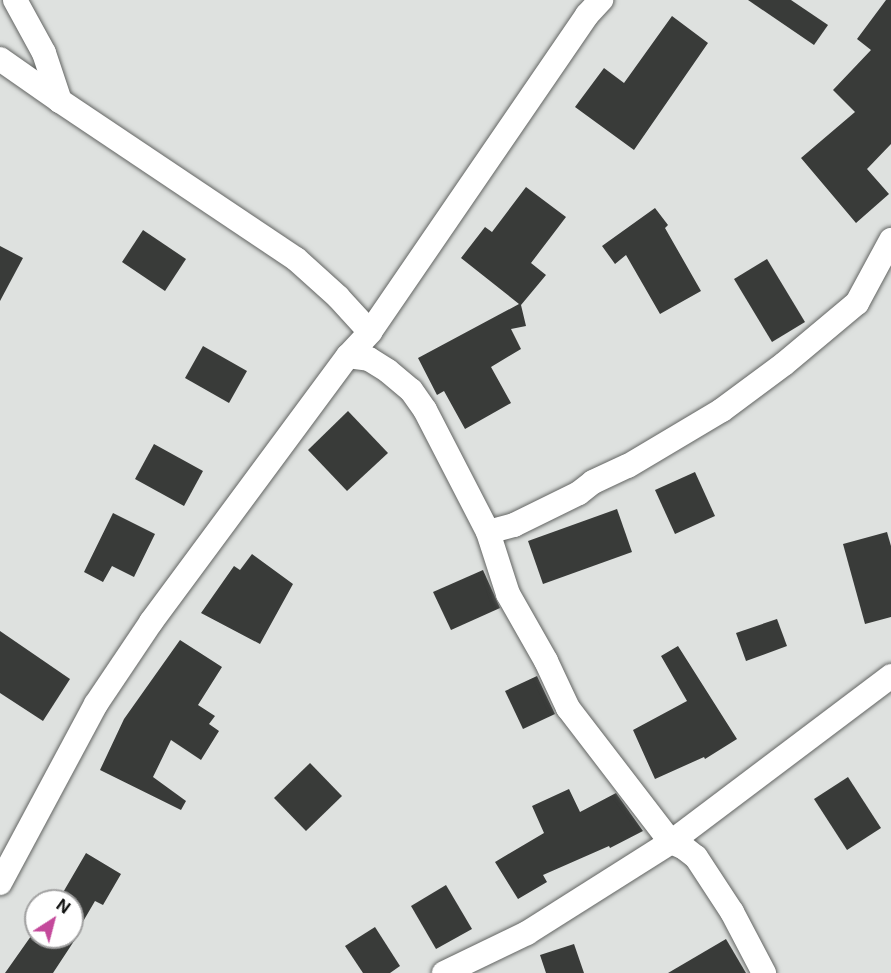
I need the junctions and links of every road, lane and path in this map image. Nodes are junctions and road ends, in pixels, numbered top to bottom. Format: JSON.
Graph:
{"nodes":[{"id":1,"x":15,"y":0,"type":"edge"},
{"id":2,"x":591,"y":5,"type":"edge"},
{"id":3,"x":0,"y":59,"type":"edge"},
{"id":4,"x":60,"y":101,"type":"junction"},
{"id":5,"x":891,"y":240,"type":"edge"},
{"id":6,"x":370,"y":332,"type":"junction"},
{"id":7,"x":348,"y":356,"type":"junction"},
{"id":8,"x":488,"y":532,"type":"junction"},
{"id":9,"x":891,"y":676,"type":"edge"},
{"id":10,"x":671,"y":842,"type":"junction"},
{"id":11,"x":0,"y":883,"type":"edge"},
{"id":12,"x":444,"y":973,"type":"edge"},
{"id":13,"x":765,"y":973,"type":"edge"}],
"edges":[{"from":1,"to":4,"type":"street"},
{"from":2,"to":6,"type":"street"},
{"from":3,"to":4,"type":"street"},
{"from":4,"to":6,"type":"street"},
{"from":5,"to":8,"type":"street"},
{"from":6,"to":7,"type":"street"},
{"from":7,"to":8,"type":"street"},
{"from":7,"to":11,"type":"street"},
{"from":8,"to":10,"type":"street"},
{"from":9,"to":10,"type":"street"},
{"from":10,"to":12,"type":"street"},
{"from":10,"to":13,"type":"street"}]}
